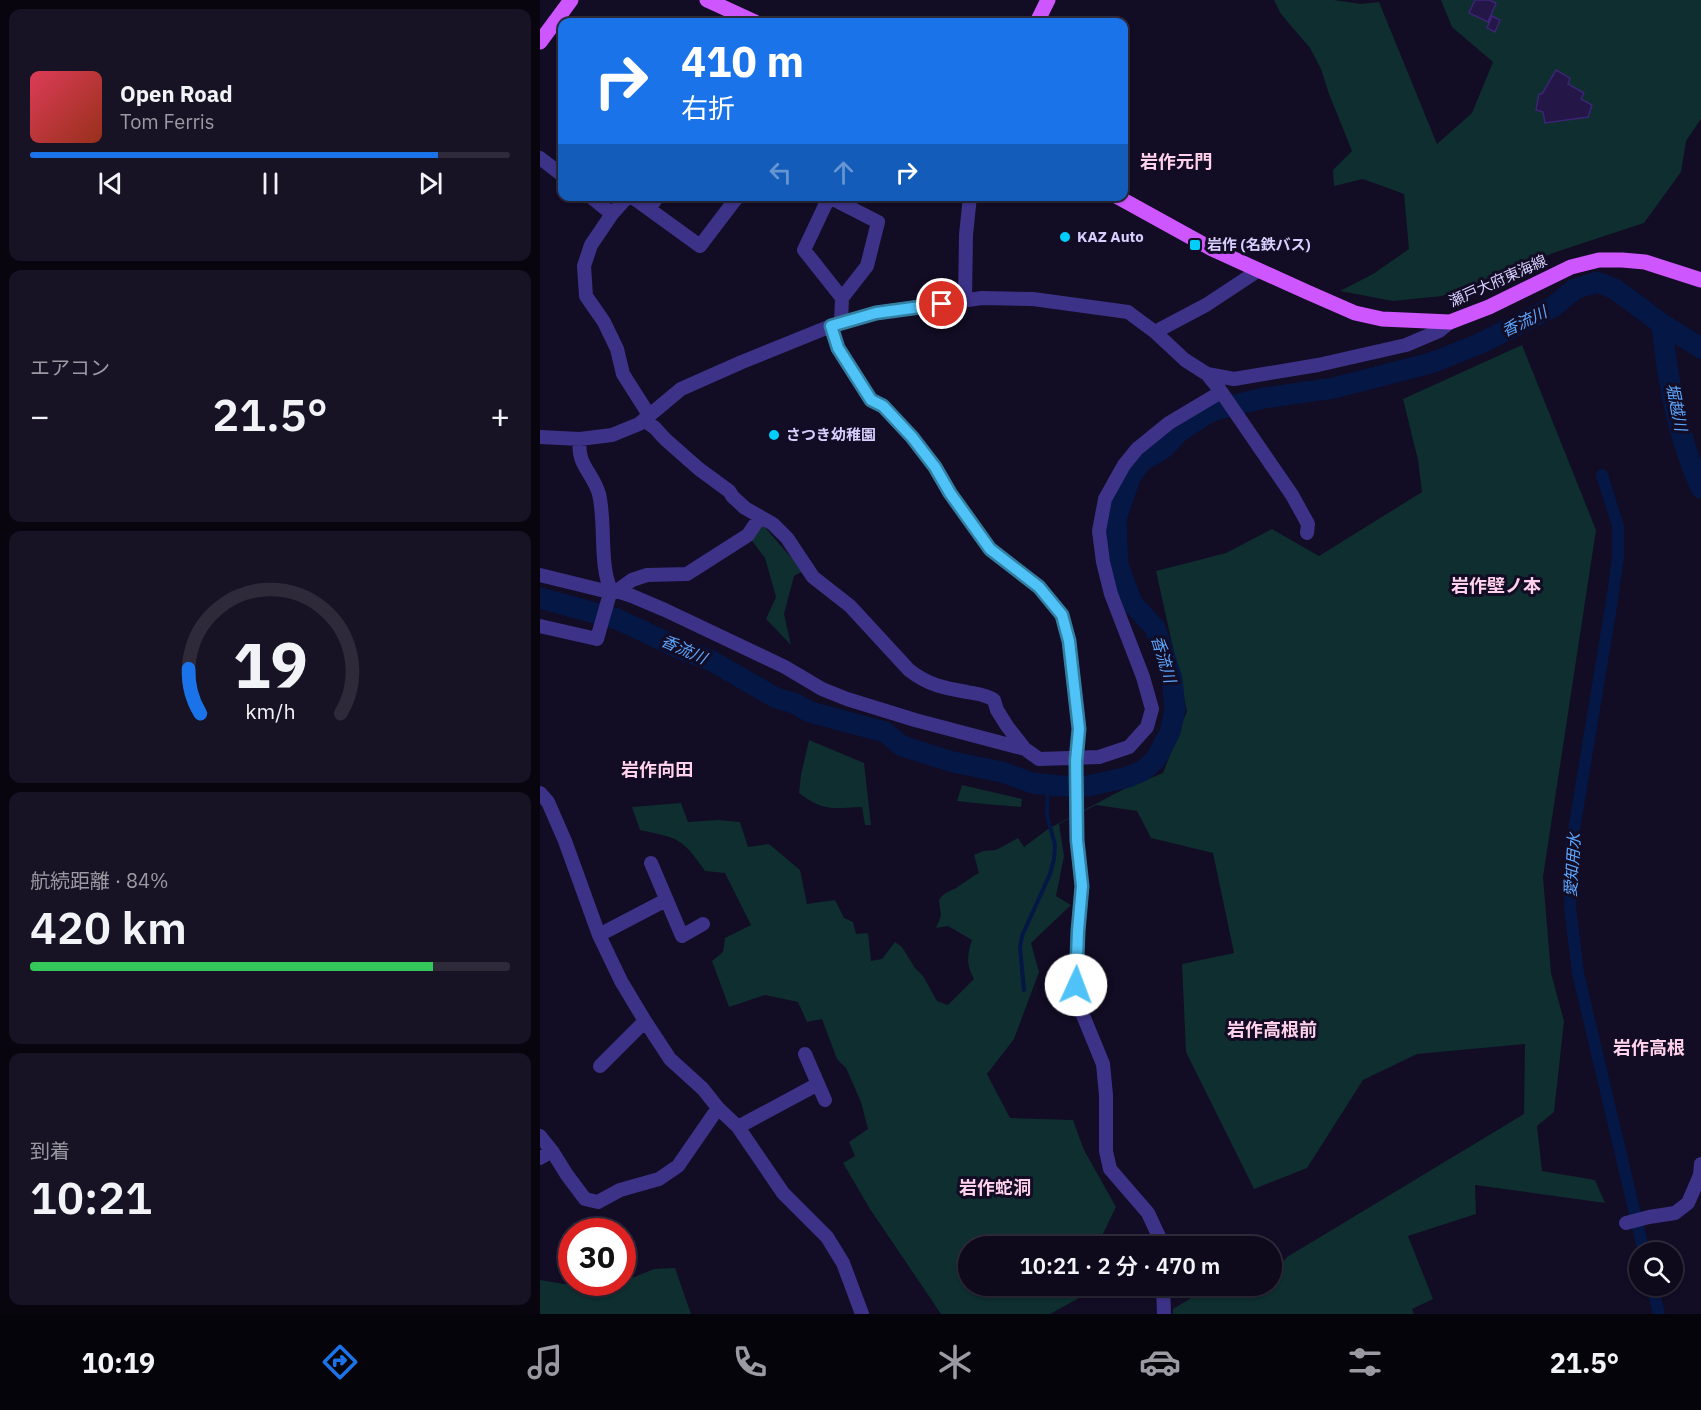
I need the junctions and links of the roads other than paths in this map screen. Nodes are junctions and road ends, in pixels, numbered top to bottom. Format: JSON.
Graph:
{"nodes":[{"id":1,"x":571,"y":0,"type":"edge"},
{"id":2,"x":706,"y":0,"type":"edge"},
{"id":3,"x":1048,"y":0,"type":"edge"},
{"id":4,"x":746,"y":18,"type":"edge"},
{"id":5,"x":1039,"y":18,"type":"edge"},
{"id":6,"x":540,"y":42,"type":"edge"},
{"id":7,"x":540,"y":158,"type":"edge"},
{"id":8,"x":558,"y":172,"type":"edge"},
{"id":9,"x":596,"y":201,"type":"edge"},
{"id":10,"x":625,"y":201,"type":"edge"},
{"id":11,"x":637,"y":201,"type":"edge"},
{"id":12,"x":655,"y":201,"type":"edge"},
{"id":13,"x":734,"y":201,"type":"edge"},
{"id":14,"x":827,"y":201,"type":"edge"},
{"id":15,"x":837,"y":201,"type":"edge"},
{"id":16,"x":969,"y":201,"type":"edge"},
{"id":17,"x":1125,"y":201,"type":"edge"},
{"id":18,"x":649,"y":209,"type":"junction"},
{"id":19,"x":612,"y":214,"type":"junction"},
{"id":20,"x":1259,"y":270,"type":"junction"},
{"id":21,"x":1701,"y":280,"type":"edge"},
{"id":22,"x":842,"y":298,"type":"junction"},
{"id":23,"x":965,"y":300,"type":"junction"},
{"id":24,"x":1450,"y":322,"type":"junction"},
{"id":25,"x":836,"y":325,"type":"junction"},
{"id":26,"x":1155,"y":332,"type":"junction"},
{"id":27,"x":1207,"y":374,"type":"junction"},
{"id":28,"x":1221,"y":392,"type":"junction"},
{"id":29,"x":647,"y":417,"type":"junction"},
{"id":30,"x":540,"y":437,"type":"edge"},
{"id":31,"x":580,"y":439,"type":"junction"},
{"id":32,"x":760,"y":517,"type":"junction"},
{"id":33,"x":1307,"y":532,"type":"dead end"},
{"id":34,"x":540,"y":575,"type":"edge"},
{"id":35,"x":614,"y":591,"type":"junction"},
{"id":36,"x":540,"y":626,"type":"edge"},
{"id":37,"x":1025,"y":749,"type":"junction"},
{"id":38,"x":1076,"y":759,"type":"junction"},
{"id":39,"x":540,"y":793,"type":"edge"},
{"id":40,"x":651,"y":863,"type":"dead end"},
{"id":41,"x":666,"y":900,"type":"junction"},
{"id":42,"x":703,"y":924,"type":"dead end"},
{"id":43,"x":599,"y":935,"type":"junction"},
{"id":44,"x":645,"y":1021,"type":"junction"},
{"id":45,"x":805,"y":1054,"type":"dead end"},
{"id":46,"x":600,"y":1066,"type":"dead end"},
{"id":47,"x":818,"y":1084,"type":"junction"},
{"id":48,"x":825,"y":1100,"type":"dead end"},
{"id":49,"x":718,"y":1108,"type":"junction"},
{"id":50,"x":738,"y":1127,"type":"junction"},
{"id":51,"x":540,"y":1136,"type":"edge"},
{"id":52,"x":546,"y":1154,"type":"edge"},
{"id":53,"x":1701,"y":1164,"type":"edge"},
{"id":54,"x":1626,"y":1223,"type":"dead end"},
{"id":55,"x":1158,"y":1236,"type":"edge"},
{"id":56,"x":1163,"y":1296,"type":"edge"},
{"id":57,"x":862,"y":1314,"type":"edge"},
{"id":58,"x":1164,"y":1314,"type":"edge"}],
"edges":[{"from":1,"to":6,"type":"main road"},
{"from":2,"to":4,"type":"main road"},
{"from":3,"to":5,"type":"main road"},
{"from":7,"to":8,"type":"street"},
{"from":9,"to":19,"type":"street"},
{"from":10,"to":19,"type":"street"},
{"from":11,"to":18,"type":"street"},
{"from":12,"to":18,"type":"street"},
{"from":13,"to":18,"type":"street"},
{"from":14,"to":22,"type":"street"},
{"from":15,"to":22,"type":"street"},
{"from":16,"to":23,"type":"street"},
{"from":17,"to":20,"type":"main road","name":"瀬戸大府東海線"},
{"from":19,"to":29,"type":"street"},
{"from":20,"to":24,"type":"main road","name":"瀬戸大府東海線"},
{"from":20,"to":26,"type":"street"},
{"from":21,"to":24,"type":"main road","name":"瀬戸大府東海線"},
{"from":22,"to":25,"type":"street"},
{"from":23,"to":25,"type":"street"},
{"from":23,"to":26,"type":"street"},
{"from":24,"to":27,"type":"street"},
{"from":25,"to":29,"type":"street"},
{"from":25,"to":38,"type":"street"},
{"from":26,"to":27,"type":"street"},
{"from":27,"to":28,"type":"street"},
{"from":28,"to":33,"type":"street"},
{"from":28,"to":38,"type":"street"},
{"from":29,"to":31,"type":"street"},
{"from":29,"to":32,"type":"street"},
{"from":30,"to":31,"type":"street"},
{"from":31,"to":35,"type":"street"},
{"from":32,"to":35,"type":"street"},
{"from":32,"to":37,"type":"street"},
{"from":34,"to":35,"type":"street"},
{"from":35,"to":36,"type":"street"},
{"from":35,"to":37,"type":"street"},
{"from":37,"to":38,"type":"street"},
{"from":38,"to":55,"type":"street"},
{"from":39,"to":43,"type":"street"},
{"from":40,"to":41,"type":"street"},
{"from":41,"to":42,"type":"street"},
{"from":41,"to":43,"type":"street"},
{"from":43,"to":44,"type":"street"},
{"from":44,"to":46,"type":"street"},
{"from":44,"to":49,"type":"street"},
{"from":45,"to":47,"type":"street"},
{"from":47,"to":48,"type":"street"},
{"from":47,"to":50,"type":"street"},
{"from":49,"to":50,"type":"street"},
{"from":49,"to":52,"type":"street"},
{"from":50,"to":57,"type":"street"},
{"from":51,"to":52,"type":"street"},
{"from":53,"to":54,"type":"street"},
{"from":56,"to":58,"type":"street"}]}
